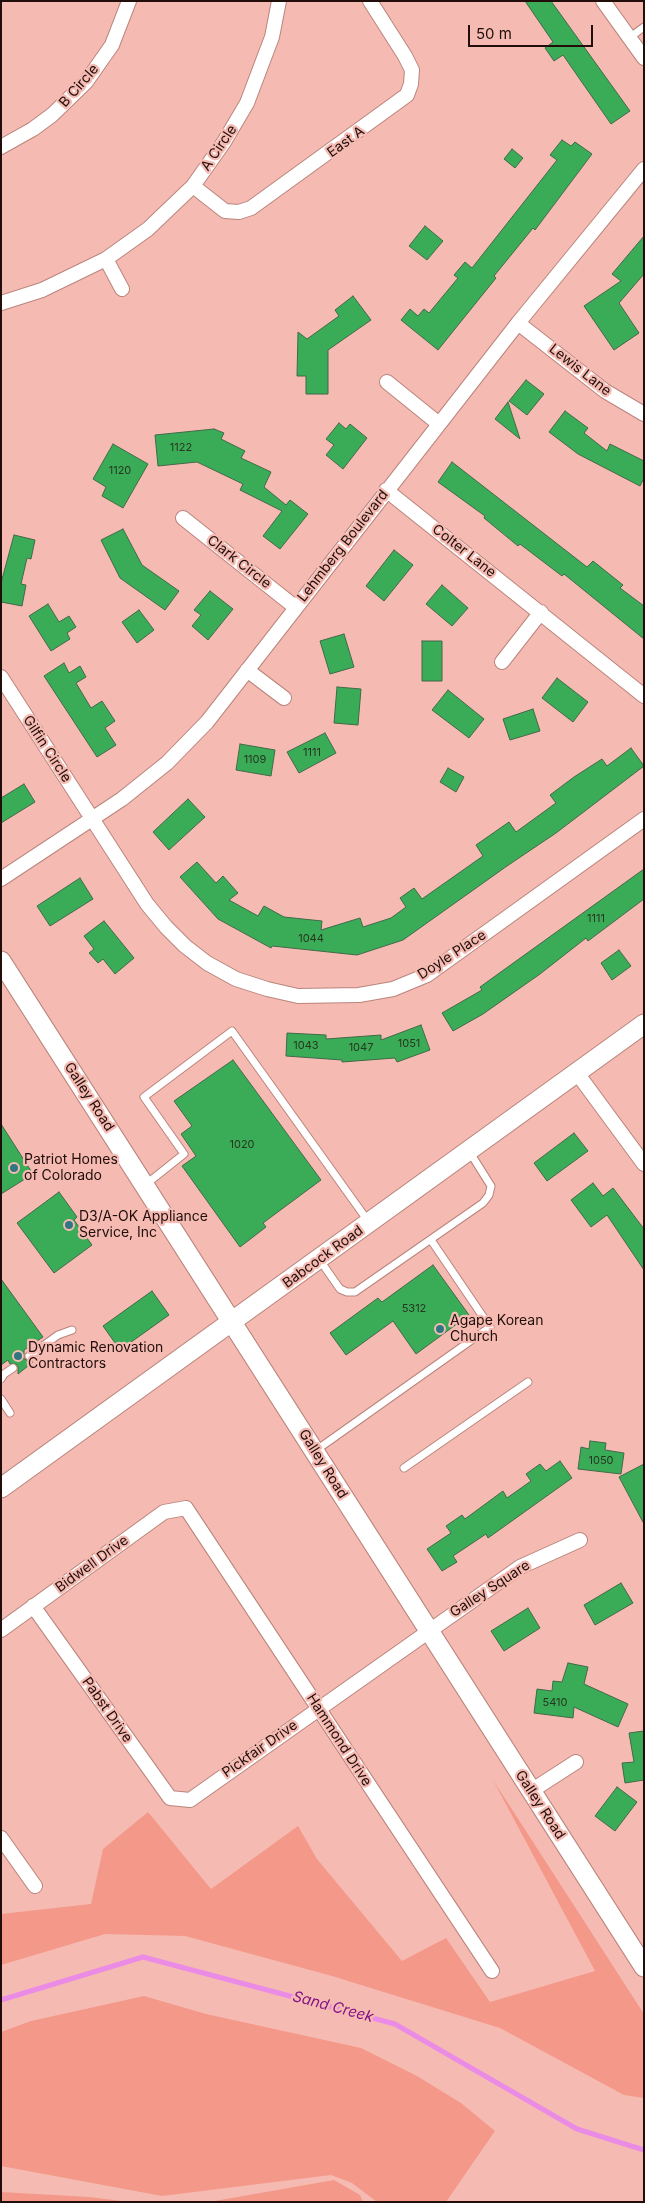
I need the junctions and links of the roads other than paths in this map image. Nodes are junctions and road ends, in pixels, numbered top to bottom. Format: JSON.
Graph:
{"nodes":[{"id":1,"x":129,"y":1,"type":"edge"},
{"id":2,"x":279,"y":1,"type":"edge"},
{"id":3,"x":370,"y":1,"type":"edge"},
{"id":4,"x":603,"y":1,"type":"edge"},
{"id":5,"x":644,"y":26,"type":"edge"},
{"id":6,"x":629,"y":38,"type":"junction"},
{"id":7,"x":644,"y":58,"type":"edge"},
{"id":8,"x":1,"y":147,"type":"edge"},
{"id":9,"x":644,"y":169,"type":"edge"},
{"id":10,"x":193,"y":186,"type":"junction"},
{"id":11,"x":106,"y":260,"type":"junction"},
{"id":12,"x":122,"y":289,"type":"dead end"},
{"id":13,"x":1,"y":302,"type":"edge"},
{"id":14,"x":518,"y":323,"type":"junction"},
{"id":15,"x":386,"y":382,"type":"dead end"},
{"id":16,"x":644,"y":414,"type":"edge"},
{"id":17,"x":439,"y":424,"type":"junction"},
{"id":18,"x":386,"y":490,"type":"junction"},
{"id":19,"x":182,"y":518,"type":"dead end"},
{"id":20,"x":295,"y":606,"type":"junction"},
{"id":21,"x":541,"y":612,"type":"junction"},
{"id":22,"x":502,"y":662,"type":"dead end"},
{"id":23,"x":247,"y":670,"type":"junction"},
{"id":24,"x":1,"y":677,"type":"edge"},
{"id":25,"x":644,"y":696,"type":"edge"},
{"id":26,"x":284,"y":698,"type":"dead end"},
{"id":27,"x":644,"y":819,"type":"edge"},
{"id":28,"x":93,"y":821,"type":"junction"},
{"id":29,"x":1,"y":879,"type":"edge"},
{"id":30,"x":1,"y":961,"type":"edge"},
{"id":31,"x":644,"y":1024,"type":"edge"},
{"id":32,"x":576,"y":1073,"type":"junction"},
{"id":33,"x":469,"y":1151,"type":"junction"},
{"id":34,"x":644,"y":1164,"type":"edge"},
{"id":35,"x":145,"y":1185,"type":"junction"},
{"id":36,"x":369,"y":1223,"type":"junction"},
{"id":37,"x":431,"y":1240,"type":"junction"},
{"id":38,"x":319,"y":1259,"type":"junction"},
{"id":39,"x":232,"y":1321,"type":"junction"},
{"id":40,"x":72,"y":1330,"type":"dead end"},
{"id":41,"x":29,"y":1356,"type":"dead end"},
{"id":42,"x":13,"y":1368,"type":"dead end"},
{"id":43,"x":1,"y":1379,"type":"edge"},
{"id":44,"x":528,"y":1382,"type":"dead end"},
{"id":45,"x":1,"y":1399,"type":"edge"},
{"id":46,"x":10,"y":1413,"type":"dead end"},
{"id":47,"x":315,"y":1451,"type":"junction"},
{"id":48,"x":404,"y":1468,"type":"dead end"},
{"id":49,"x":1,"y":1488,"type":"edge"},
{"id":50,"x":186,"y":1508,"type":"joint"},
{"id":51,"x":580,"y":1540,"type":"dead end"},
{"id":52,"x":34,"y":1606,"type":"junction"},
{"id":53,"x":429,"y":1629,"type":"junction"},
{"id":54,"x":1,"y":1630,"type":"edge"},
{"id":55,"x":318,"y":1708,"type":"junction"},
{"id":56,"x":576,"y":1762,"type":"dead end"},
{"id":57,"x":531,"y":1791,"type":"junction"},
{"id":58,"x":190,"y":1800,"type":"joint"},
{"id":59,"x":1,"y":1838,"type":"edge"},
{"id":60,"x":35,"y":1886,"type":"dead end"},
{"id":61,"x":640,"y":1955,"type":"edge"},
{"id":62,"x":492,"y":1971,"type":"dead end"}],
"edges":[{"from":1,"to":8,"type":"street","name":"B Circle"},
{"from":2,"to":10,"type":"street","name":"A Circle"},
{"from":3,"to":10,"type":"street","name":"East A"},
{"from":4,"to":6,"type":"street"},
{"from":5,"to":6,"type":"lane"},
{"from":6,"to":7,"type":"street"},
{"from":9,"to":14,"type":"street","name":"Lehmberg Boulevard"},
{"from":10,"to":11,"type":"street","name":"A Circle"},
{"from":11,"to":12,"type":"street"},
{"from":11,"to":13,"type":"street","name":"A Circle"},
{"from":14,"to":16,"type":"street","name":"Lewis Lane"},
{"from":14,"to":17,"type":"street","name":"Lehmberg Boulevard"},
{"from":15,"to":17,"type":"street"},
{"from":17,"to":18,"type":"street","name":"Lehmberg Boulevard"},
{"from":18,"to":20,"type":"street","name":"Lehmberg Boulevard"},
{"from":18,"to":21,"type":"street","name":"Colter Lane"},
{"from":19,"to":20,"type":"street","name":"Clark Circle"},
{"from":20,"to":23,"type":"street","name":"Lehmberg Boulevard"},
{"from":21,"to":22,"type":"street"},
{"from":21,"to":25,"type":"street","name":"Colter Lane"},
{"from":23,"to":26,"type":"street"},
{"from":23,"to":28,"type":"street","name":"Lehmberg Boulevard"},
{"from":24,"to":28,"type":"street","name":"Gilfin Circle"},
{"from":27,"to":28,"type":"street","name":"Doyle Place"},
{"from":28,"to":29,"type":"street","name":"Lehmberg Boulevard"},
{"from":30,"to":35,"type":"main road","name":"Galley Road"},
{"from":31,"to":32,"type":"main road","name":"Babcock Road"},
{"from":32,"to":33,"type":"main road","name":"Babcock Road"},
{"from":32,"to":34,"type":"street"},
{"from":33,"to":36,"type":"main road","name":"Babcock Road"},
{"from":33,"to":37,"type":"lane"},
{"from":35,"to":36,"type":"lane"},
{"from":35,"to":39,"type":"main road","name":"Galley Road"},
{"from":36,"to":38,"type":"main road","name":"Babcock Road"},
{"from":37,"to":38,"type":"lane"},
{"from":37,"to":47,"type":"lane"},
{"from":38,"to":39,"type":"main road","name":"Babcock Road"},
{"from":39,"to":47,"type":"main road","name":"Galley Road"},
{"from":39,"to":49,"type":"main road","name":"Babcock Road"},
{"from":40,"to":41,"type":"lane"},
{"from":42,"to":43,"type":"lane"},
{"from":44,"to":48,"type":"lane"},
{"from":45,"to":46,"type":"lane"},
{"from":47,"to":53,"type":"main road","name":"Galley Road"},
{"from":50,"to":52,"type":"street","name":"Bidwell Drive"},
{"from":50,"to":55,"type":"street","name":"Hammond Drive"},
{"from":51,"to":53,"type":"street","name":"Galley Square"},
{"from":52,"to":54,"type":"street","name":"Bidwell Drive"},
{"from":52,"to":58,"type":"street","name":"Pabst Drive"},
{"from":53,"to":55,"type":"street","name":"Pickfair Drive"},
{"from":53,"to":57,"type":"main road","name":"Galley Road"},
{"from":55,"to":58,"type":"street","name":"Pickfair Drive"},
{"from":55,"to":62,"type":"street","name":"Hammond Drive"},
{"from":56,"to":57,"type":"street"},
{"from":57,"to":61,"type":"main road","name":"Galley Road"},
{"from":59,"to":60,"type":"street"}]}
